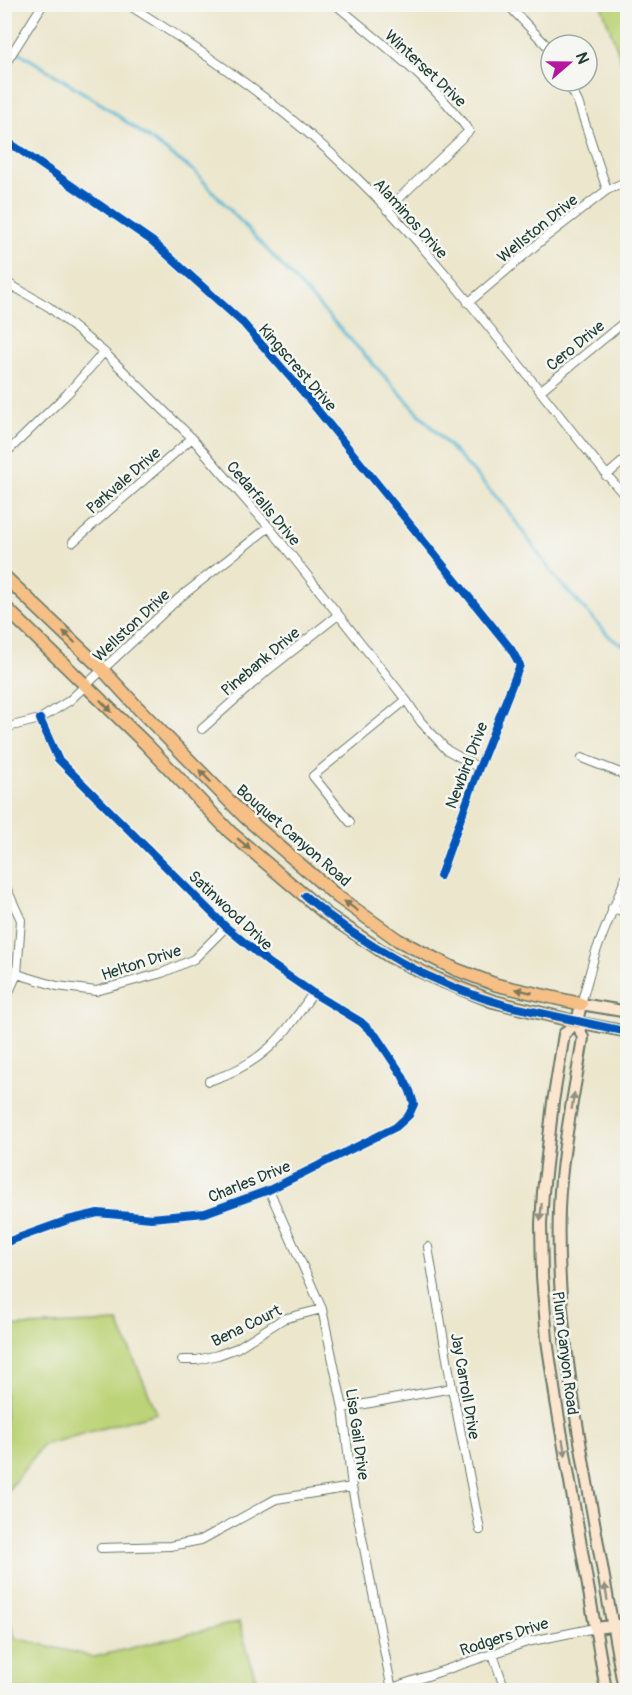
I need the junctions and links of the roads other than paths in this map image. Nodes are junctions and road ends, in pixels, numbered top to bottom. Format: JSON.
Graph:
{"nodes":[{"id":1,"x":43,"y":4,"type":"edge"},
{"id":2,"x":127,"y":4,"type":"edge"},
{"id":3,"x":335,"y":4,"type":"edge"},
{"id":4,"x":507,"y":4,"type":"edge"},
{"id":5,"x":539,"y":37,"type":"edge"},
{"id":6,"x":6,"y":64,"type":"edge"},
{"id":7,"x":573,"y":93,"type":"edge"},
{"id":8,"x":4,"y":140,"type":"edge"},
{"id":9,"x":627,"y":181,"type":"edge"},
{"id":10,"x":607,"y":190,"type":"junction"},
{"id":11,"x":387,"y":210,"type":"junction"},
{"id":12,"x":8,"y":284,"type":"edge"},
{"id":13,"x":4,"y":297,"type":"edge"},
{"id":14,"x":468,"y":303,"type":"junction"},
{"id":15,"x":627,"y":319,"type":"edge"},
{"id":16,"x":104,"y":352,"type":"junction"},
{"id":17,"x":540,"y":391,"type":"junction"},
{"id":18,"x":192,"y":438,"type":"junction"},
{"id":19,"x":4,"y":455,"type":"edge"},
{"id":20,"x":627,"y":458,"type":"edge"},
{"id":21,"x":606,"y":476,"type":"junction"},
{"id":22,"x":627,"y":499,"type":"edge"},
{"id":23,"x":269,"y":527,"type":"junction"},
{"id":24,"x":73,"y":542,"type":"dead end"},
{"id":25,"x":4,"y":576,"type":"edge"},
{"id":26,"x":4,"y":606,"type":"edge"},
{"id":27,"x":338,"y":615,"type":"junction"},
{"id":28,"x":520,"y":665,"type":"joint"},
{"id":29,"x":102,"y":669,"type":"junction"},
{"id":30,"x":86,"y":686,"type":"junction"},
{"id":31,"x":406,"y":700,"type":"junction"},
{"id":32,"x":40,"y":719,"type":"junction"},
{"id":33,"x":4,"y":728,"type":"edge"},
{"id":34,"x":202,"y":729,"type":"dead end"},
{"id":35,"x":582,"y":758,"type":"dead end"},
{"id":36,"x":479,"y":768,"type":"junction"},
{"id":37,"x":627,"y":776,"type":"edge"},
{"id":38,"x":351,"y":822,"type":"dead end"},
{"id":39,"x":627,"y":872,"type":"edge"},
{"id":40,"x":440,"y":876,"type":"dead end"},
{"id":41,"x":4,"y":883,"type":"edge"},
{"id":42,"x":612,"y":908,"type":"junction"},
{"id":43,"x":627,"y":913,"type":"edge"},
{"id":44,"x":226,"y":927,"type":"junction"},
{"id":45,"x":17,"y":974,"type":"junction"},
{"id":46,"x":313,"y":993,"type":"junction"},
{"id":47,"x":4,"y":1003,"type":"edge"},
{"id":48,"x":581,"y":1004,"type":"junction"},
{"id":49,"x":627,"y":1012,"type":"edge"},
{"id":50,"x":577,"y":1022,"type":"junction"},
{"id":51,"x":627,"y":1032,"type":"edge"},
{"id":52,"x":209,"y":1081,"type":"dead end"},
{"id":53,"x":414,"y":1104,"type":"joint"},
{"id":54,"x":269,"y":1190,"type":"junction"},
{"id":55,"x":4,"y":1243,"type":"edge"},
{"id":56,"x":428,"y":1247,"type":"dead end"},
{"id":57,"x":322,"y":1309,"type":"junction"},
{"id":58,"x":182,"y":1360,"type":"dead end"},
{"id":59,"x":452,"y":1388,"type":"junction"},
{"id":60,"x":343,"y":1408,"type":"junction"},
{"id":61,"x":352,"y":1487,"type":"junction"},
{"id":62,"x":480,"y":1530,"type":"dead end"},
{"id":63,"x":101,"y":1548,"type":"dead end"},
{"id":64,"x":627,"y":1624,"type":"edge"},
{"id":65,"x":612,"y":1626,"type":"junction"},
{"id":66,"x":595,"y":1628,"type":"junction"},
{"id":67,"x":493,"y":1654,"type":"junction"},
{"id":68,"x":392,"y":1689,"type":"edge"},
{"id":69,"x":506,"y":1690,"type":"edge"},
{"id":70,"x":606,"y":1690,"type":"edge"},
{"id":71,"x":624,"y":1690,"type":"edge"}],
"edges":[{"from":1,"to":6,"type":"street"},
{"from":2,"to":11,"type":"street","name":"Alaminos Drive"},
{"from":3,"to":11,"type":"street","name":"Winterset Drive"},
{"from":4,"to":5,"type":"street"},
{"from":7,"to":10,"type":"street"},
{"from":8,"to":28,"type":"street","name":"Kingscrest Drive"},
{"from":9,"to":10,"type":"street","name":"Wellston Drive"},
{"from":10,"to":14,"type":"street","name":"Wellston Drive"},
{"from":11,"to":14,"type":"street","name":"Alaminos Drive"},
{"from":12,"to":13,"type":"street"},
{"from":12,"to":16,"type":"street","name":"Cedarfalls Drive"},
{"from":14,"to":17,"type":"street","name":"Alaminos Drive"},
{"from":15,"to":17,"type":"street","name":"Cero Drive"},
{"from":16,"to":18,"type":"street","name":"Cedarfalls Drive"},
{"from":16,"to":19,"type":"street"},
{"from":17,"to":21,"type":"street","name":"Alaminos Drive"},
{"from":18,"to":23,"type":"street","name":"Cedarfalls Drive"},
{"from":18,"to":24,"type":"street","name":"Parkvale Drive"},
{"from":20,"to":21,"type":"street"},
{"from":21,"to":22,"type":"street","name":"Alaminos Drive"},
{"from":23,"to":27,"type":"street","name":"Cedarfalls Drive"},
{"from":23,"to":29,"type":"street","name":"Wellston Drive"},
{"from":29,"to":25,"type":"main road","name":"Bouquet Canyon Road","one_way":true},
{"from":26,"to":30,"type":"main road"},
{"from":27,"to":31,"type":"street","name":"Cedarfalls Drive"},
{"from":27,"to":34,"type":"street","name":"Pinebank Drive"},
{"from":28,"to":36,"type":"street","name":"Newbird Drive"},
{"from":29,"to":30,"type":"street","name":"Wellston Drive"},
{"from":48,"to":29,"type":"main road","name":"Bouquet Canyon Road","one_way":true},
{"from":30,"to":32,"type":"street","name":"Wellston Drive"},
{"from":30,"to":50,"type":"main road","one_way":true},
{"from":31,"to":36,"type":"street","name":"Cedarfalls Drive"},
{"from":31,"to":38,"type":"street"},
{"from":32,"to":33,"type":"street","name":"Wellston Drive"},
{"from":32,"to":44,"type":"street","name":"Satinwood Drive"},
{"from":35,"to":37,"type":"street"},
{"from":36,"to":40,"type":"street","name":"Newbird Drive"},
{"from":39,"to":42,"type":"street","name":"Plum Canyon Road"},
{"from":41,"to":45,"type":"street"},
{"from":42,"to":43,"type":"street"},
{"from":42,"to":48,"type":"street","name":"Plum Canyon Road"},
{"from":44,"to":45,"type":"street","name":"Helton Drive"},
{"from":44,"to":46,"type":"street","name":"Satinwood Drive"},
{"from":45,"to":47,"type":"street"},
{"from":46,"to":52,"type":"street"},
{"from":46,"to":53,"type":"street","name":"Satinwood Drive"},
{"from":48,"to":49,"type":"main road","name":"Bouquet Canyon Road"},
{"from":48,"to":50,"type":"main road","name":"Plum Canyon Road"},
{"from":50,"to":51,"type":"main road"},
{"from":65,"to":50,"type":"main road","name":"Plum Canyon Road","one_way":true},
{"from":50,"to":66,"type":"main road","name":"Plum Canyon Road","one_way":true},
{"from":53,"to":54,"type":"street","name":"Charles Drive"},
{"from":54,"to":55,"type":"street","name":"Charles Drive"},
{"from":54,"to":57,"type":"street","name":"Lisa Gail Drive"},
{"from":56,"to":59,"type":"street","name":"Jay Carroll Drive"},
{"from":57,"to":58,"type":"street","name":"Bena Court"},
{"from":57,"to":60,"type":"street","name":"Lisa Gail Drive"},
{"from":59,"to":60,"type":"street"},
{"from":59,"to":62,"type":"street","name":"Jay Carroll Drive"},
{"from":60,"to":61,"type":"street","name":"Lisa Gail Drive"},
{"from":61,"to":63,"type":"street"},
{"from":61,"to":68,"type":"street","name":"Lisa Gail Drive"},
{"from":64,"to":65,"type":"main road","name":"Rodgers Drive"},
{"from":65,"to":66,"type":"main road","name":"Rodgers Drive"},
{"from":65,"to":71,"type":"main road","name":"Plum Canyon Road"},
{"from":66,"to":67,"type":"street","name":"Rodgers Drive"},
{"from":66,"to":70,"type":"main road","name":"Plum Canyon Road"},
{"from":67,"to":68,"type":"street","name":"Rodgers Drive"},
{"from":67,"to":69,"type":"street"}]}
